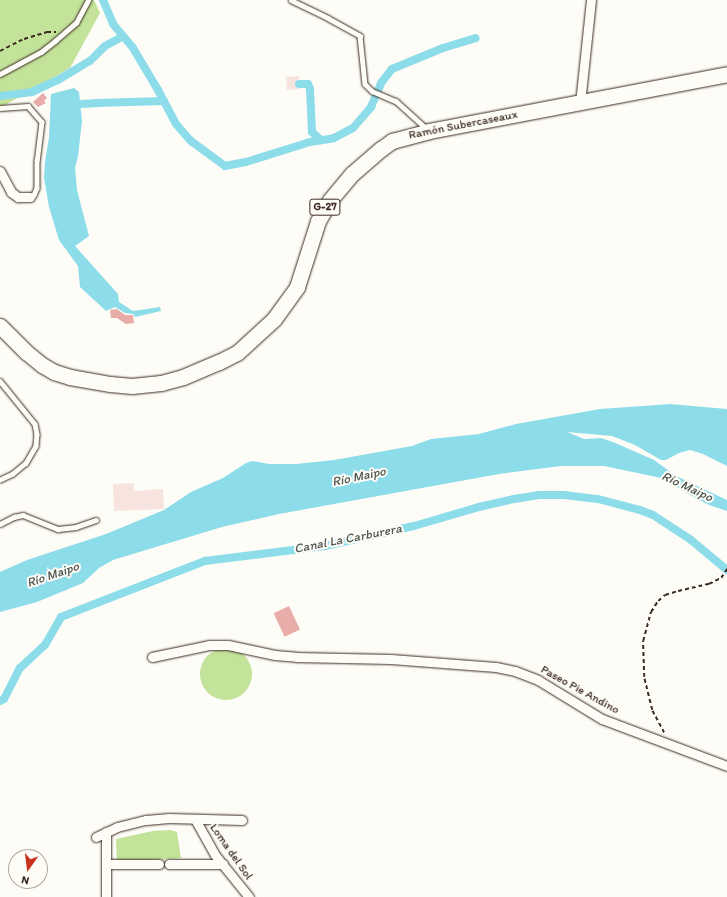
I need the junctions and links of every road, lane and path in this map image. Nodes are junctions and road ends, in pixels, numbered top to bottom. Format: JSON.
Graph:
{"nodes":[{"id":1,"x":291,"y":0,"type":"edge"},
{"id":2,"x":591,"y":0,"type":"edge"},
{"id":3,"x":87,"y":2,"type":"edge"},
{"id":4,"x":66,"y":32,"type":"junction"},
{"id":5,"x":0,"y":51,"type":"edge"},
{"id":6,"x":0,"y":74,"type":"edge"},
{"id":7,"x":727,"y":74,"type":"edge"},
{"id":8,"x":580,"y":103,"type":"junction"},
{"id":9,"x":0,"y":108,"type":"edge"},
{"id":10,"x":429,"y":131,"type":"junction"},
{"id":11,"x":0,"y":171,"type":"edge"},
{"id":12,"x":30,"y":197,"type":"joint"},
{"id":13,"x":0,"y":326,"type":"edge"},
{"id":14,"x":0,"y":381,"type":"edge"},
{"id":15,"x":0,"y":480,"type":"edge"},
{"id":16,"x":96,"y":520,"type":"dead end"},
{"id":17,"x":0,"y":524,"type":"edge"},
{"id":18,"x":727,"y":569,"type":"edge"},
{"id":19,"x":152,"y":657,"type":"dead end"},
{"id":20,"x":665,"y":734,"type":"dead end"},
{"id":21,"x":727,"y":766,"type":"edge"},
{"id":22,"x":194,"y":819,"type":"junction"},
{"id":23,"x":242,"y":820,"type":"dead end"},
{"id":24,"x":106,"y":832,"type":"junction"},
{"id":25,"x":96,"y":838,"type":"dead end"},
{"id":26,"x":106,"y":864,"type":"junction"},
{"id":27,"x":159,"y":864,"type":"dead end"},
{"id":28,"x":169,"y":864,"type":"dead end"},
{"id":29,"x":223,"y":864,"type":"junction"},
{"id":30,"x":106,"y":897,"type":"edge"},
{"id":31,"x":249,"y":897,"type":"edge"}],
"edges":[{"from":1,"to":10,"type":"lane"},
{"from":2,"to":8,"type":"street"},
{"from":3,"to":4,"type":"lane"},
{"from":4,"to":5,"type":"path"},
{"from":4,"to":6,"type":"lane"},
{"from":7,"to":8,"type":"main road","name":"Ramón Subercaseaux","number":"G-27"},
{"from":8,"to":10,"type":"main road","name":"Ramón Subercaseaux","number":"G-27"},
{"from":9,"to":12,"type":"lane"},
{"from":10,"to":13,"type":"main road","name":"Ramón Subercaseaux","number":"G-27"},
{"from":11,"to":12,"type":"street"},
{"from":14,"to":15,"type":"lane"},
{"from":16,"to":17,"type":"lane"},
{"from":18,"to":20,"type":"path"},
{"from":19,"to":21,"type":"street","name":"Paseo Pie Andino"},
{"from":22,"to":23,"type":"street"},
{"from":22,"to":24,"type":"street"},
{"from":22,"to":29,"type":"street","name":"Loma del Sol"},
{"from":24,"to":25,"type":"street"},
{"from":24,"to":26,"type":"street"},
{"from":26,"to":27,"type":"street"},
{"from":26,"to":30,"type":"street"},
{"from":28,"to":29,"type":"street"},
{"from":29,"to":31,"type":"street","name":"Loma del Sol"}]}
